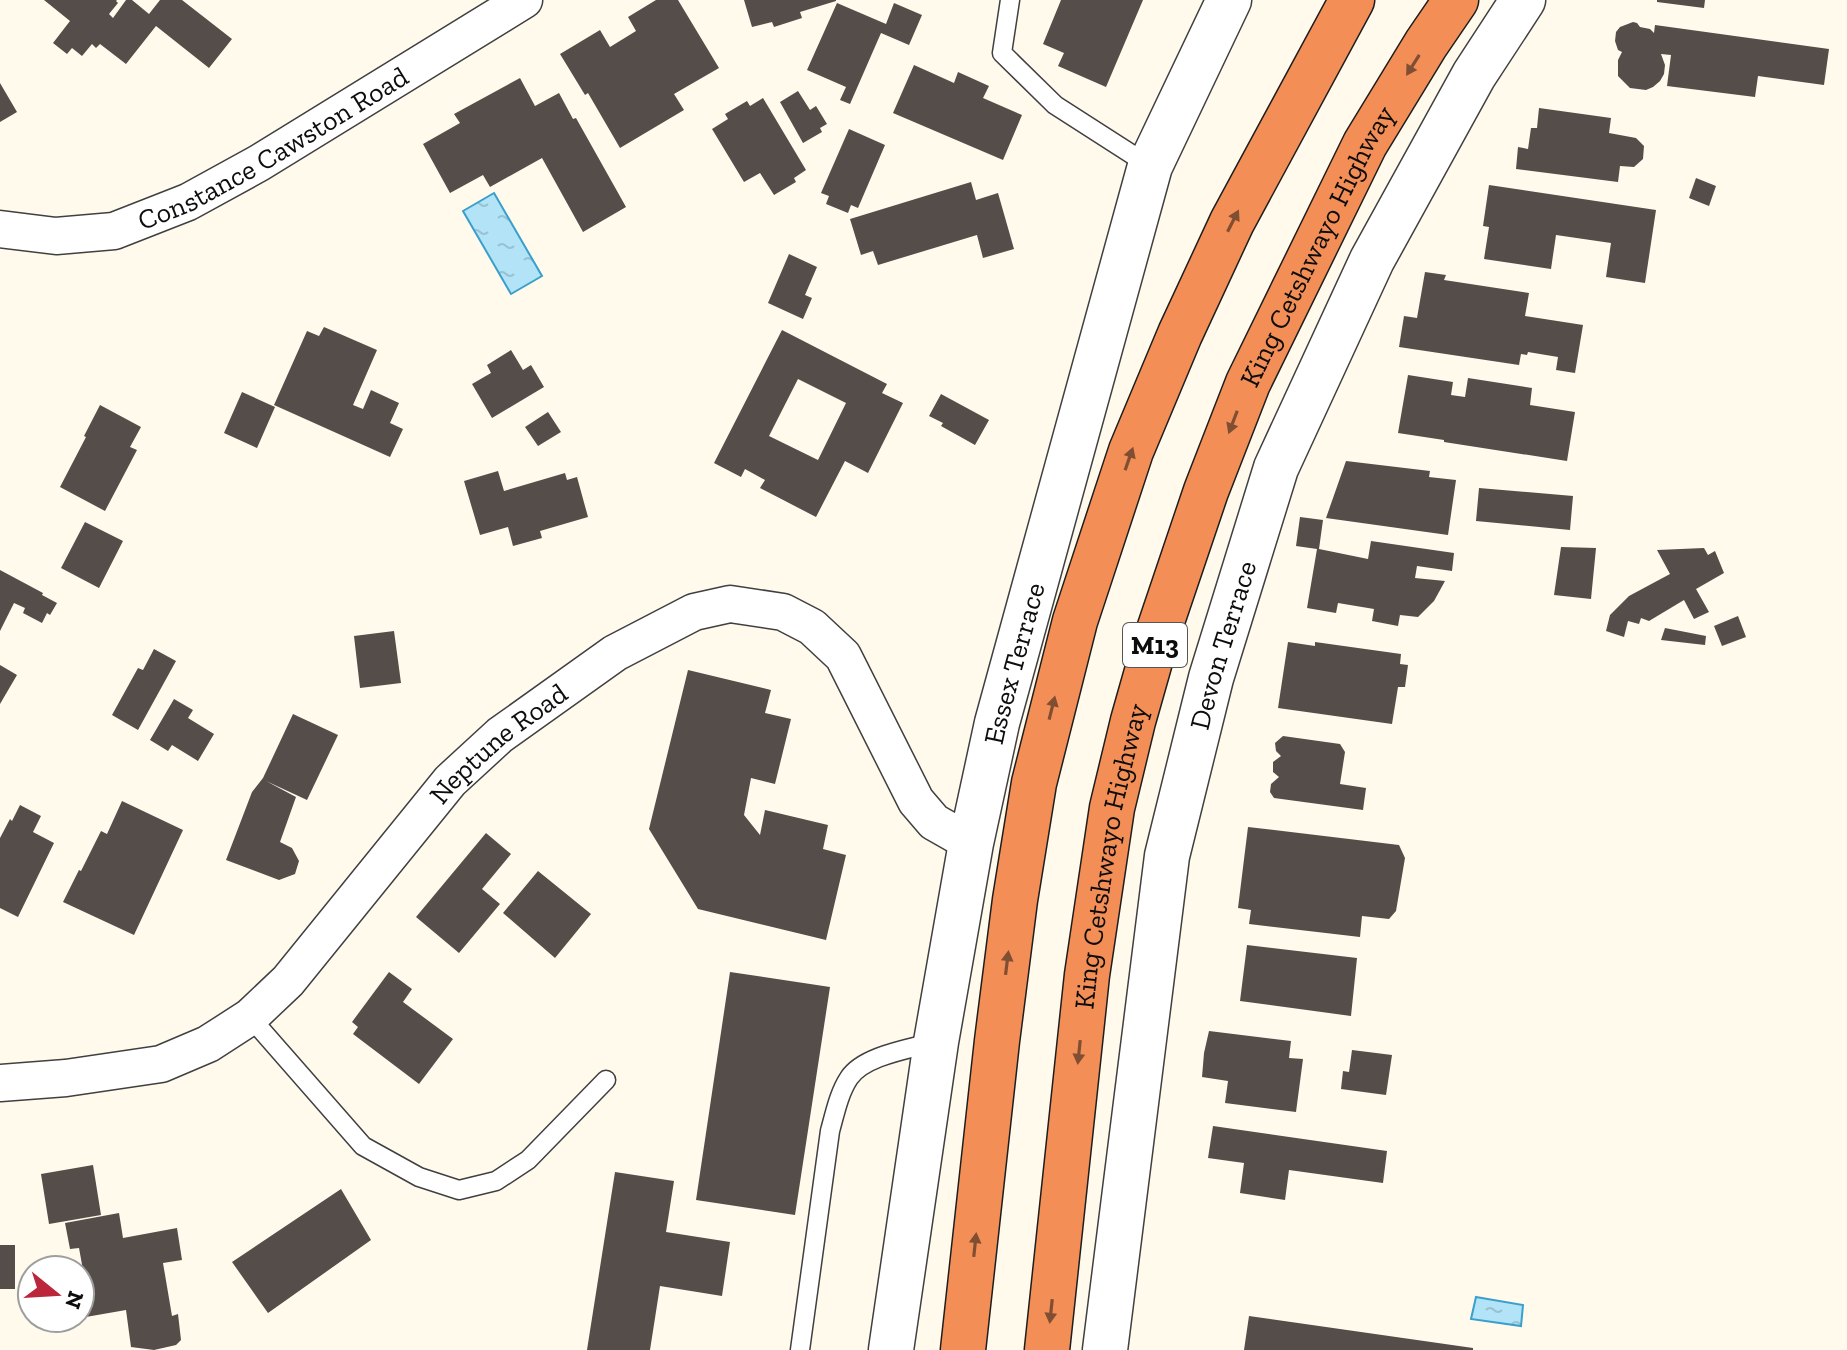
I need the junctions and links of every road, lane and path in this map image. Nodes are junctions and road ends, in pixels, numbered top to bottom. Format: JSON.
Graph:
{"nodes":[{"id":1,"x":524,"y":0,"type":"edge"},
{"id":2,"x":1010,"y":0,"type":"edge"},
{"id":3,"x":1229,"y":0,"type":"edge"},
{"id":4,"x":1352,"y":0,"type":"edge"},
{"id":5,"x":1456,"y":0,"type":"edge"},
{"id":6,"x":1523,"y":0,"type":"edge"},
{"id":7,"x":1150,"y":166,"type":"junction"},
{"id":8,"x":0,"y":229,"type":"edge"},
{"id":9,"x":971,"y":843,"type":"junction"},
{"id":10,"x":250,"y":1017,"type":"junction"},
{"id":11,"x":936,"y":1042,"type":"junction"},
{"id":12,"x":606,"y":1080,"type":"dead end"},
{"id":13,"x":0,"y":1083,"type":"edge"},
{"id":14,"x":800,"y":1350,"type":"edge"},
{"id":15,"x":891,"y":1350,"type":"edge"},
{"id":16,"x":963,"y":1350,"type":"edge"},
{"id":17,"x":1047,"y":1350,"type":"edge"},
{"id":18,"x":1105,"y":1350,"type":"edge"}],
"edges":[{"from":1,"to":8,"type":"street","name":"Constance Cawston Road"},
{"from":2,"to":7,"type":"lane"},
{"from":3,"to":7,"type":"street","name":"Essex Terrace"},
{"from":16,"to":4,"type":"highway","one_way":true},
{"from":5,"to":17,"type":"highway","name":"King Cetshwayo Highway","number":"M13","one_way":true},
{"from":6,"to":18,"type":"street","name":"Devon Terrace"},
{"from":7,"to":9,"type":"street","name":"Essex Terrace"},
{"from":9,"to":10,"type":"street","name":"Neptune Road"},
{"from":9,"to":11,"type":"street","name":"Essex Terrace"},
{"from":10,"to":12,"type":"lane"},
{"from":10,"to":13,"type":"street","name":"Neptune Road"},
{"from":11,"to":14,"type":"lane"},
{"from":11,"to":15,"type":"street","name":"Essex Terrace"}]}
